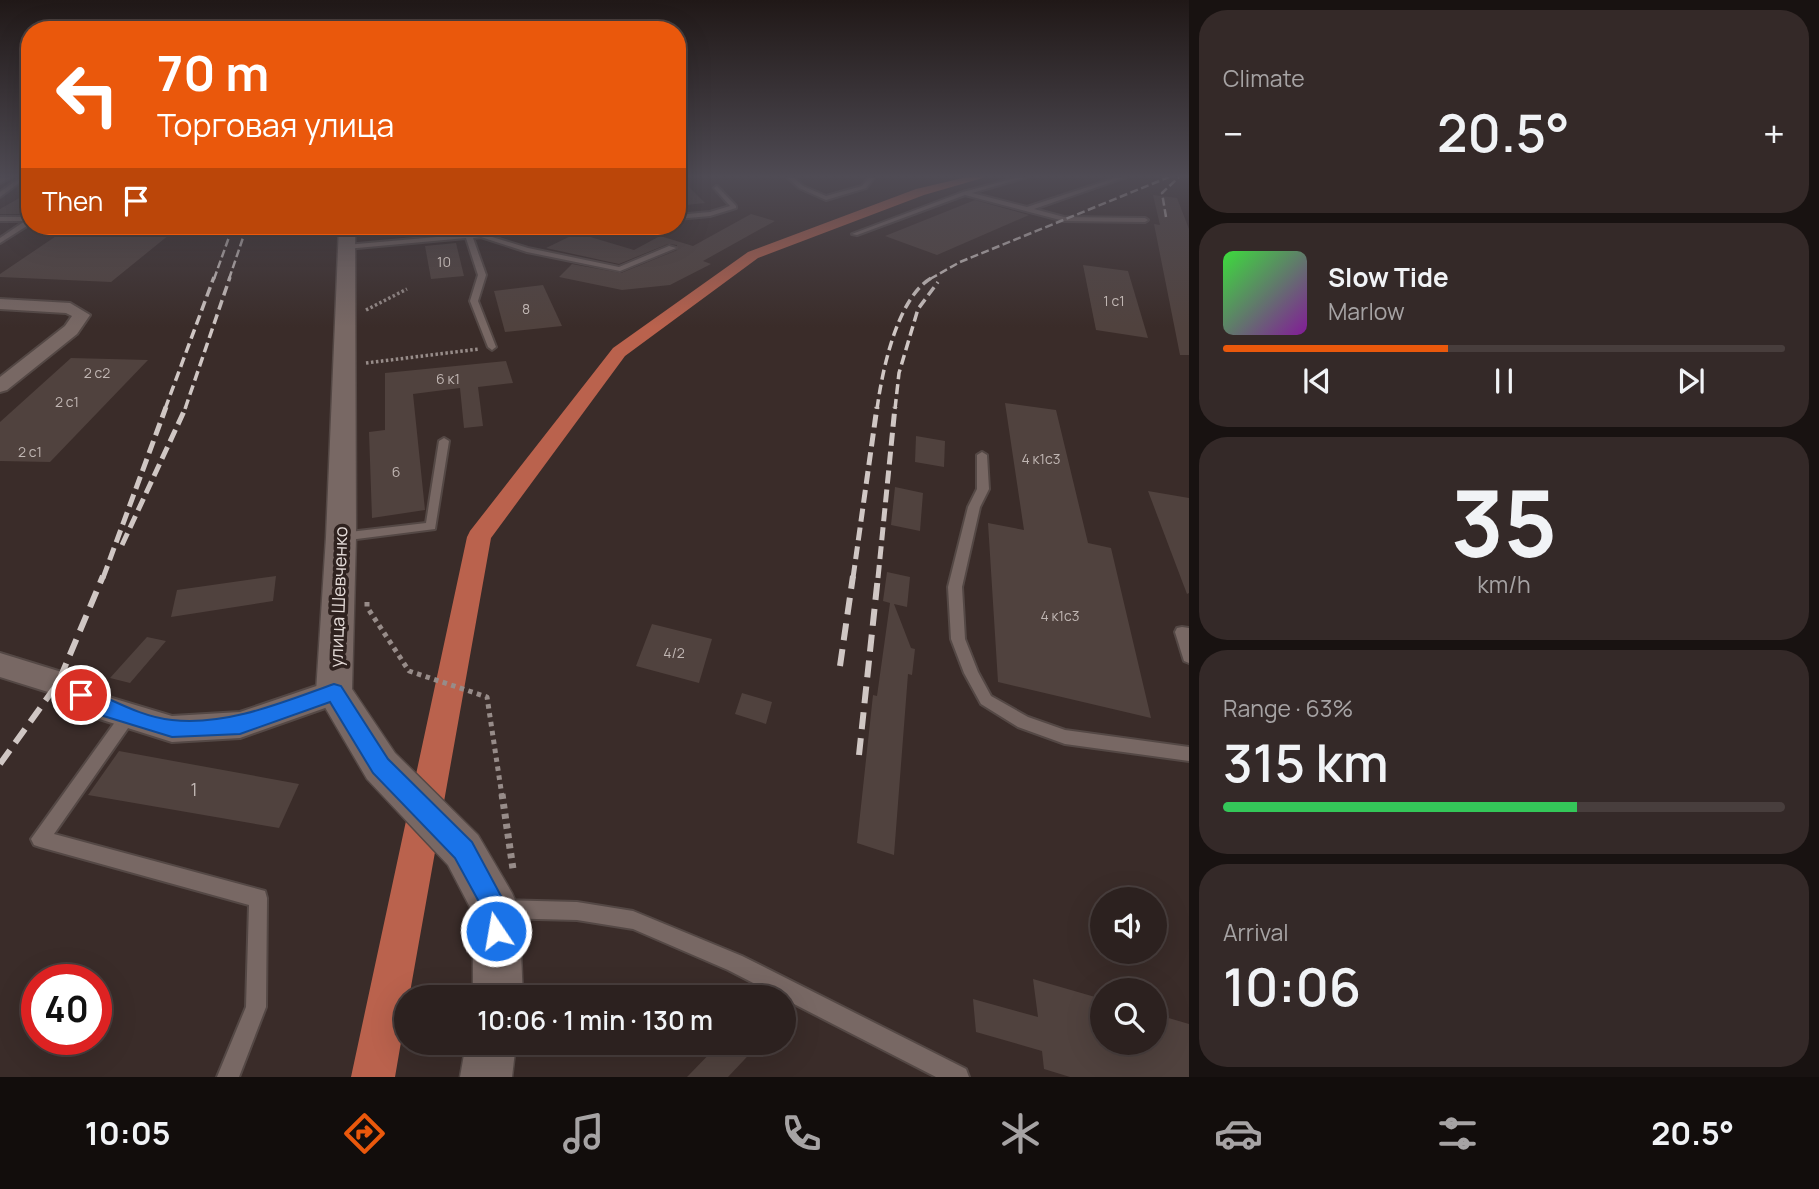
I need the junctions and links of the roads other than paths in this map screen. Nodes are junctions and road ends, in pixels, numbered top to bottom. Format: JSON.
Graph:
{"nodes":[{"id":1,"x":20,"y":227,"type":"edge"},
{"id":2,"x":873,"y":227,"type":"edge"},
{"id":3,"x":855,"y":234,"type":"dead end"},
{"id":4,"x":479,"y":235,"type":"edge"},
{"id":5,"x":347,"y":236,"type":"edge"},
{"id":6,"x":473,"y":236,"type":"junction"},
{"id":7,"x":0,"y":241,"type":"edge"},
{"id":8,"x":672,"y":248,"type":"dead end"},
{"id":9,"x":0,"y":304,"type":"edge"},
{"id":10,"x":492,"y":347,"type":"road end"},
{"id":11,"x":0,"y":386,"type":"edge"},
{"id":12,"x":444,"y":441,"type":"dead end"},
{"id":13,"x":982,"y":455,"type":"dead end"},
{"id":14,"x":341,"y":537,"type":"junction"},
{"id":15,"x":1189,"y":633,"type":"edge"},
{"id":16,"x":1189,"y":656,"type":"edge"},
{"id":17,"x":0,"y":665,"type":"edge"},
{"id":18,"x":334,"y":692,"type":"junction"},
{"id":19,"x":128,"y":716,"type":"junction"},
{"id":20,"x":1189,"y":754,"type":"edge"},
{"id":21,"x":507,"y":910,"type":"junction"},
{"id":22,"x":499,"y":985,"type":"edge"},
{"id":23,"x":489,"y":1055,"type":"edge"},
{"id":24,"x":229,"y":1077,"type":"edge"},
{"id":25,"x":486,"y":1077,"type":"edge"},
{"id":26,"x":958,"y":1077,"type":"edge"}],
"edges":[{"from":1,"to":7,"type":"lane"},
{"from":2,"to":3,"type":"lane"},
{"from":4,"to":6,"type":"lane"},
{"from":5,"to":6,"type":"lane"},
{"from":5,"to":14,"type":"street","name":"улица Шевченко"},
{"from":6,"to":8,"type":"lane"},
{"from":6,"to":10,"type":"lane"},
{"from":9,"to":11,"type":"street"},
{"from":12,"to":14,"type":"lane"},
{"from":13,"to":20,"type":"lane"},
{"from":14,"to":18,"type":"street","name":"улица Шевченко"},
{"from":15,"to":16,"type":"lane"},
{"from":17,"to":19,"type":"street"},
{"from":18,"to":19,"type":"street"},
{"from":18,"to":21,"type":"street","name":"улица Шевченко"},
{"from":19,"to":24,"type":"lane"},
{"from":21,"to":22,"type":"street","name":"улица Шевченко"},
{"from":21,"to":26,"type":"lane"},
{"from":23,"to":25,"type":"street"}]}
